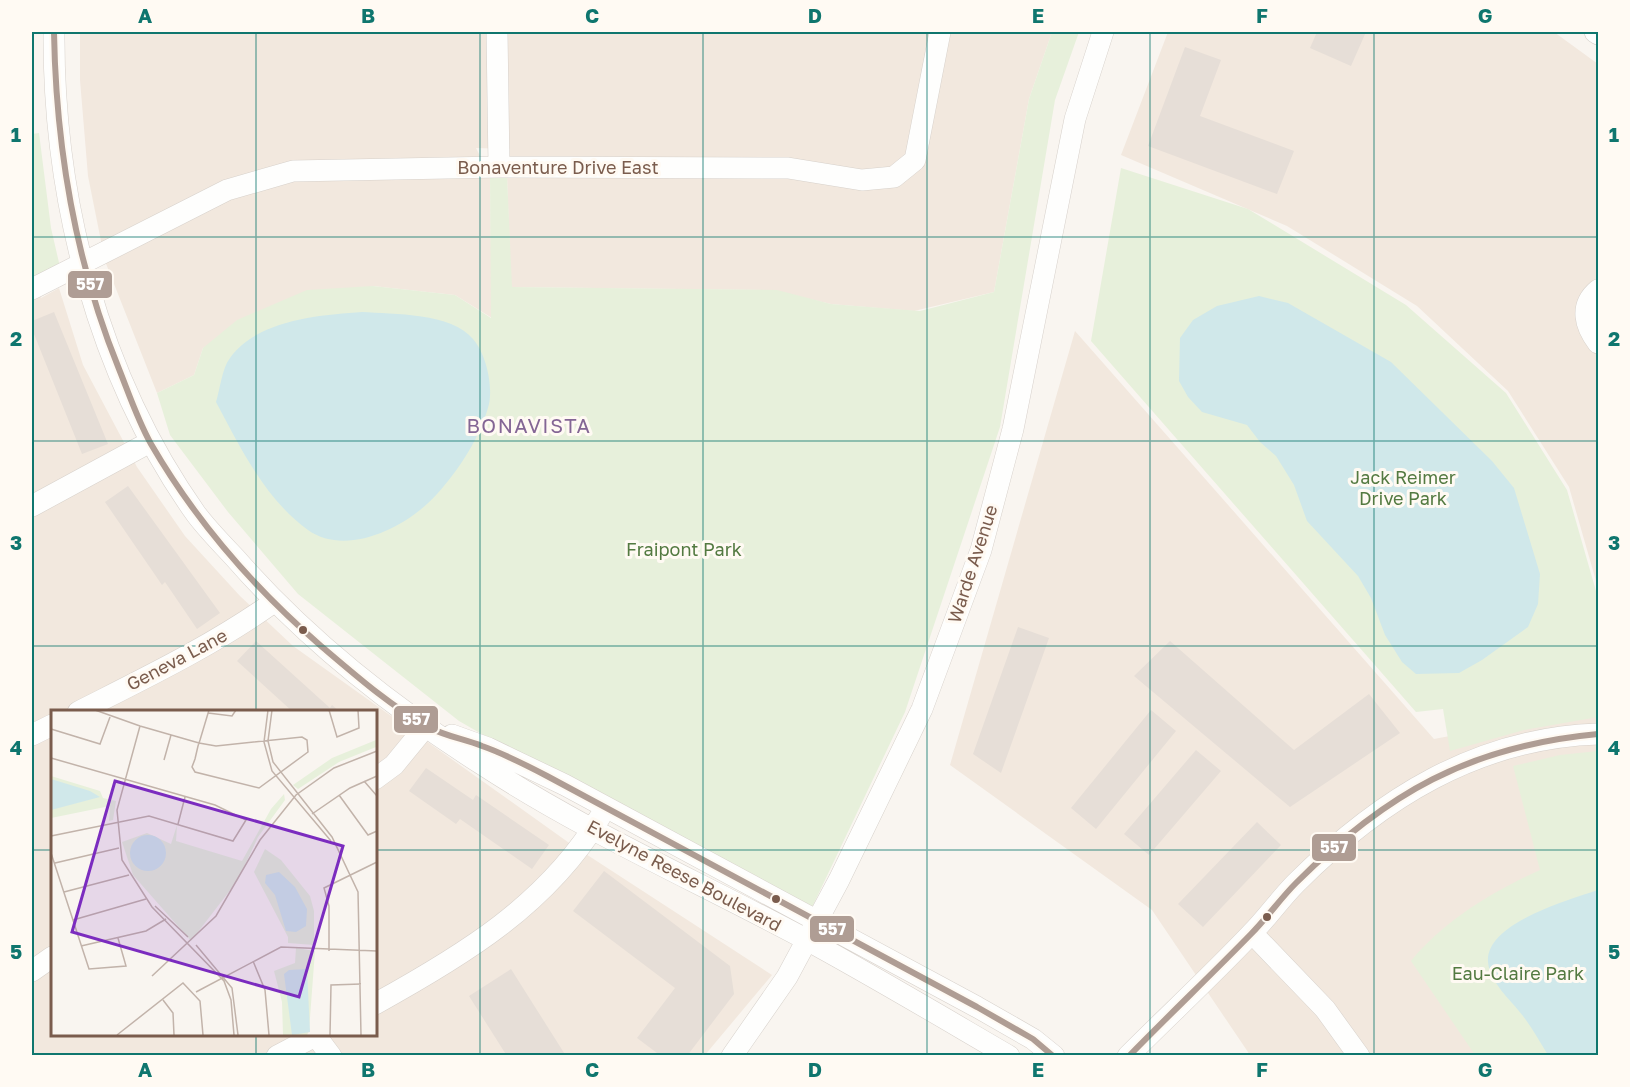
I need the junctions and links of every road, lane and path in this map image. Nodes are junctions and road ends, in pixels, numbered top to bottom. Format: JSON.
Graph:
{"nodes":[{"id":1,"x":54,"y":32,"type":"edge"},
{"id":2,"x":497,"y":32,"type":"edge"},
{"id":3,"x":940,"y":32,"type":"edge"},
{"id":4,"x":1103,"y":32,"type":"edge"},
{"id":5,"x":499,"y":167,"type":"junction"},
{"id":6,"x":82,"y":263,"type":"junction"},
{"id":7,"x":32,"y":289,"type":"edge"},
{"id":8,"x":1599,"y":290,"type":"edge"},
{"id":9,"x":1599,"y":343,"type":"edge"},
{"id":10,"x":150,"y":442,"type":"junction"},
{"id":11,"x":32,"y":506,"type":"edge"},
{"id":12,"x":274,"y":602,"type":"junction"},
{"id":13,"x":82,"y":710,"type":"edge"},
{"id":14,"x":51,"y":726,"type":"edge"},
{"id":15,"x":426,"y":726,"type":"junction"},
{"id":16,"x":1599,"y":734,"type":"edge"},
{"id":17,"x":32,"y":735,"type":"edge"},
{"id":18,"x":376,"y":778,"type":"edge"},
{"id":19,"x":606,"y":808,"type":"junction"},
{"id":20,"x":593,"y":829,"type":"junction"},
{"id":21,"x":813,"y":932,"type":"junction"},
{"id":22,"x":1252,"y":933,"type":"junction"},
{"id":23,"x":51,"y":958,"type":"edge"},
{"id":24,"x":32,"y":971,"type":"edge"},
{"id":25,"x":376,"y":1003,"type":"edge"},
{"id":26,"x":315,"y":1036,"type":"edge"},
{"id":27,"x":318,"y":1036,"type":"edge"},
{"id":28,"x":277,"y":1056,"type":"edge"},
{"id":29,"x":331,"y":1056,"type":"edge"},
{"id":30,"x":732,"y":1056,"type":"edge"},
{"id":31,"x":1009,"y":1056,"type":"edge"},
{"id":32,"x":1054,"y":1056,"type":"edge"},
{"id":33,"x":1128,"y":1056,"type":"edge"},
{"id":34,"x":1359,"y":1056,"type":"edge"}],
"edges":[{"from":1,"to":6,"type":"street","name":"Evelyne Reese Boulevard"},
{"from":2,"to":5,"type":"street"},
{"from":3,"to":5,"type":"street","name":"Bonaventure Drive East"},
{"from":4,"to":21,"type":"street","name":"Warde Avenue"},
{"from":5,"to":6,"type":"street","name":"Bonaventure Drive East"},
{"from":6,"to":7,"type":"street","name":"Bonaventure Drive East"},
{"from":6,"to":10,"type":"street","name":"Evelyne Reese Boulevard"},
{"from":8,"to":9,"type":"street"},
{"from":10,"to":11,"type":"street"},
{"from":10,"to":12,"type":"street","name":"Evelyne Reese Boulevard"},
{"from":12,"to":13,"type":"street","name":"Geneva Lane"},
{"from":12,"to":15,"type":"street","name":"Evelyne Reese Boulevard"},
{"from":14,"to":17,"type":"street"},
{"from":15,"to":18,"type":"street"},
{"from":15,"to":19,"type":"street","name":"Evelyne Reese Boulevard"},
{"from":15,"to":20,"type":"street","name":"Evelyne Reese Boulevard"},
{"from":16,"to":22,"type":"street"},
{"from":19,"to":20,"type":"street"},
{"from":19,"to":21,"type":"street","name":"Evelyne Reese Boulevard"},
{"from":20,"to":21,"type":"street","name":"Evelyne Reese Boulevard"},
{"from":20,"to":25,"type":"street"},
{"from":21,"to":30,"type":"street","name":"Warde Avenue"},
{"from":21,"to":31,"type":"street","name":"Evelyne Reese Boulevard"},
{"from":21,"to":32,"type":"street","name":"Evelyne Reese Boulevard"},
{"from":22,"to":33,"type":"street"},
{"from":22,"to":34,"type":"street"},
{"from":23,"to":24,"type":"street"},
{"from":26,"to":28,"type":"street"},
{"from":27,"to":29,"type":"street"}]}
